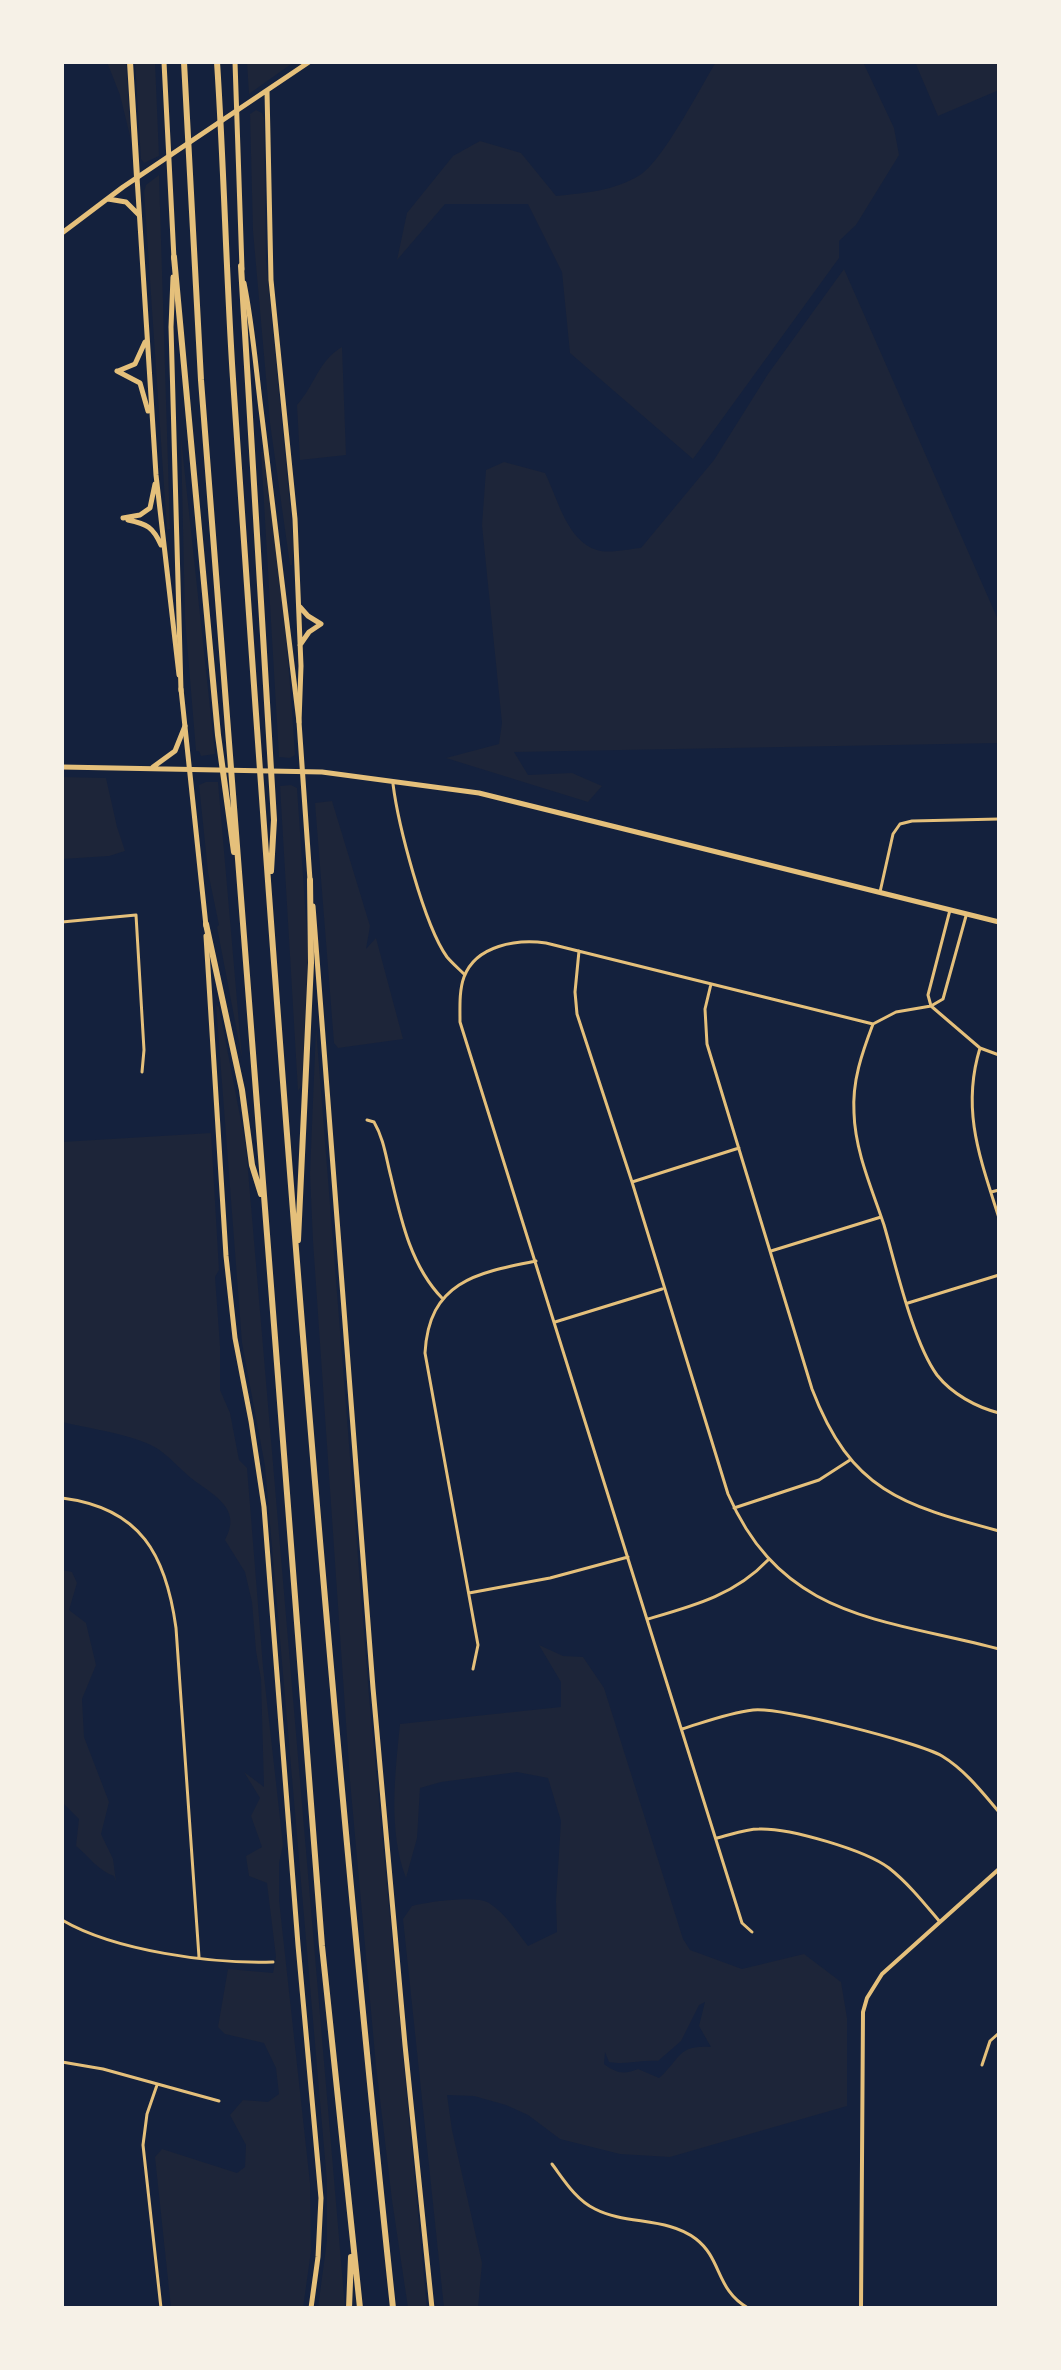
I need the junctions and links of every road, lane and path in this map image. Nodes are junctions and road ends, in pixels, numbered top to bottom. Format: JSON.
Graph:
{"nodes":[{"id":1,"x":130,"y":62,"type":"edge"},
{"id":2,"x":164,"y":62,"type":"edge"},
{"id":3,"x":184,"y":62,"type":"edge"},
{"id":4,"x":217,"y":62,"type":"edge"},
{"id":5,"x":235,"y":62,"type":"edge"},
{"id":6,"x":309,"y":62,"type":"edge"},
{"id":7,"x":267,"y":91,"type":"junction"},
{"id":8,"x":137,"y":177,"type":"junction"},
{"id":9,"x":107,"y":199,"type":"junction"},
{"id":10,"x":139,"y":215,"type":"junction"},
{"id":11,"x":62,"y":233,"type":"edge"},
{"id":12,"x":174,"y":257,"type":"junction"},
{"id":13,"x":241,"y":266,"type":"junction"},
{"id":14,"x":146,"y":338,"type":"junction"},
{"id":15,"x":152,"y":425,"type":"junction"},
{"id":16,"x":156,"y":475,"type":"junction"},
{"id":17,"x":164,"y":551,"type":"junction"},
{"id":18,"x":299,"y":605,"type":"junction"},
{"id":19,"x":300,"y":646,"type":"junction"},
{"id":20,"x":181,"y":691,"type":"junction"},
{"id":21,"x":299,"y":722,"type":"junction"},
{"id":22,"x":185,"y":726,"type":"junction"},
{"id":23,"x":62,"y":767,"type":"edge"},
{"id":24,"x":153,"y":767,"type":"junction"},
{"id":25,"x":190,"y":768,"type":"junction"},
{"id":26,"x":302,"y":771,"type":"junction"},
{"id":27,"x":392,"y":780,"type":"junction"},
{"id":28,"x":230,"y":806,"type":"junction"},
{"id":29,"x":999,"y":819,"type":"edge"},
{"id":30,"x":310,"y":880,"type":"junction"},
{"id":31,"x":880,"y":892,"type":"junction"},
{"id":32,"x":270,"y":898,"type":"junction"},
{"id":33,"x":950,"y":910,"type":"junction"},
{"id":34,"x":966,"y":914,"type":"junction"},
{"id":35,"x":62,"y":922,"type":"edge"},
{"id":36,"x":999,"y":922,"type":"edge"},
{"id":37,"x":206,"y":924,"type":"junction"},
{"id":38,"x":579,"y":951,"type":"junction"},
{"id":39,"x":465,"y":975,"type":"junction"},
{"id":40,"x":711,"y":984,"type":"junction"},
{"id":41,"x":931,"y":1006,"type":"junction"},
{"id":42,"x":873,"y":1024,"type":"junction"},
{"id":43,"x":980,"y":1048,"type":"junction"},
{"id":44,"x":999,"y":1055,"type":"edge"},
{"id":45,"x":142,"y":1072,"type":"dead end"},
{"id":46,"x":367,"y":1120,"type":"dead end"},
{"id":47,"x":739,"y":1147,"type":"junction"},
{"id":48,"x":632,"y":1182,"type":"junction"},
{"id":49,"x":999,"y":1190,"type":"edge"},
{"id":50,"x":991,"y":1192,"type":"junction"},
{"id":51,"x":264,"y":1203,"type":"junction"},
{"id":52,"x":881,"y":1217,"type":"junction"},
{"id":53,"x":999,"y":1218,"type":"edge"},
{"id":54,"x":771,"y":1251,"type":"junction"},
{"id":55,"x":297,"y":1259,"type":"junction"},
{"id":56,"x":536,"y":1261,"type":"junction"},
{"id":57,"x":999,"y":1275,"type":"edge"},
{"id":58,"x":664,"y":1288,"type":"junction"},
{"id":59,"x":442,"y":1298,"type":"junction"},
{"id":60,"x":908,"y":1303,"type":"junction"},
{"id":61,"x":555,"y":1322,"type":"junction"},
{"id":62,"x":999,"y":1413,"type":"edge"},
{"id":63,"x":850,"y":1460,"type":"junction"},
{"id":64,"x":62,"y":1498,"type":"edge"},
{"id":65,"x":734,"y":1508,"type":"junction"},
{"id":66,"x":999,"y":1531,"type":"edge"},
{"id":67,"x":628,"y":1557,"type":"junction"},
{"id":68,"x":768,"y":1560,"type":"junction"},
{"id":69,"x":469,"y":1593,"type":"junction"},
{"id":70,"x":648,"y":1619,"type":"junction"},
{"id":71,"x":999,"y":1649,"type":"edge"},
{"id":72,"x":473,"y":1669,"type":"dead end"},
{"id":73,"x":682,"y":1729,"type":"junction"},
{"id":74,"x":999,"y":1812,"type":"edge"},
{"id":75,"x":717,"y":1838,"type":"junction"},
{"id":76,"x":999,"y":1869,"type":"edge"},
{"id":77,"x":62,"y":1920,"type":"edge"},
{"id":78,"x":940,"y":1922,"type":"junction"},
{"id":79,"x":752,"y":1932,"type":"dead end"},
{"id":80,"x":199,"y":1957,"type":"junction"},
{"id":81,"x":273,"y":1962,"type":"dead end"},
{"id":82,"x":999,"y":2033,"type":"edge"},
{"id":83,"x":62,"y":2062,"type":"edge"},
{"id":84,"x":982,"y":2065,"type":"dead end"},
{"id":85,"x":157,"y":2085,"type":"junction"},
{"id":86,"x":219,"y":2101,"type":"dead end"},
{"id":87,"x":552,"y":2164,"type":"dead end"},
{"id":88,"x":352,"y":2226,"type":"junction"},
{"id":89,"x":161,"y":2308,"type":"edge"},
{"id":90,"x":311,"y":2308,"type":"edge"},
{"id":91,"x":349,"y":2308,"type":"edge"},
{"id":92,"x":360,"y":2308,"type":"edge"},
{"id":93,"x":393,"y":2308,"type":"edge"},
{"id":94,"x":432,"y":2308,"type":"edge"},
{"id":95,"x":748,"y":2308,"type":"edge"},
{"id":96,"x":861,"y":2308,"type":"edge"}],
"edges":[{"from":1,"to":8,"type":"highway"},
{"from":2,"to":12,"type":"main road"},
{"from":3,"to":28,"type":"highway"},
{"from":4,"to":32,"type":"highway"},
{"from":5,"to":13,"type":"main road"},
{"from":6,"to":7,"type":"main road"},
{"from":7,"to":8,"type":"main road"},
{"from":7,"to":18,"type":"main road"},
{"from":8,"to":9,"type":"main road"},
{"from":8,"to":10,"type":"main road"},
{"from":9,"to":10,"type":"main road"},
{"from":9,"to":11,"type":"main road"},
{"from":10,"to":14,"type":"main road"},
{"from":12,"to":20,"type":"main road"},
{"from":12,"to":28,"type":"highway"},
{"from":13,"to":21,"type":"main road"},
{"from":13,"to":32,"type":"highway"},
{"from":14,"to":15,"type":"main road"},
{"from":14,"to":15,"type":"main road"},
{"from":15,"to":16,"type":"main road"},
{"from":16,"to":17,"type":"main road"},
{"from":16,"to":17,"type":"main road"},
{"from":17,"to":20,"type":"main road"},
{"from":18,"to":19,"type":"main road"},
{"from":18,"to":19,"type":"main road"},
{"from":19,"to":21,"type":"main road"},
{"from":20,"to":22,"type":"main road"},
{"from":21,"to":26,"type":"main road"},
{"from":22,"to":24,"type":"main road"},
{"from":22,"to":25,"type":"main road"},
{"from":23,"to":24,"type":"main road"},
{"from":24,"to":25,"type":"main road"},
{"from":25,"to":26,"type":"main road"},
{"from":25,"to":37,"type":"main road"},
{"from":26,"to":27,"type":"main road"},
{"from":26,"to":30,"type":"main road"},
{"from":27,"to":31,"type":"main road"},
{"from":27,"to":39,"type":"street"},
{"from":28,"to":51,"type":"highway"},
{"from":29,"to":31,"type":"street"},
{"from":30,"to":55,"type":"highway"},
{"from":30,"to":94,"type":"main road"},
{"from":31,"to":33,"type":"main road"},
{"from":32,"to":55,"type":"highway"},
{"from":33,"to":34,"type":"main road"},
{"from":33,"to":41,"type":"street"},
{"from":34,"to":36,"type":"main road"},
{"from":34,"to":41,"type":"street"},
{"from":35,"to":45,"type":"street"},
{"from":37,"to":51,"type":"highway"},
{"from":37,"to":90,"type":"main road"},
{"from":38,"to":39,"type":"street"},
{"from":38,"to":40,"type":"street"},
{"from":38,"to":48,"type":"street"},
{"from":39,"to":56,"type":"street"},
{"from":40,"to":42,"type":"street"},
{"from":40,"to":47,"type":"street"},
{"from":41,"to":42,"type":"street"},
{"from":41,"to":43,"type":"street"},
{"from":42,"to":52,"type":"street"},
{"from":43,"to":44,"type":"street"},
{"from":43,"to":50,"type":"street"},
{"from":46,"to":59,"type":"street"},
{"from":47,"to":48,"type":"street"},
{"from":47,"to":54,"type":"street"},
{"from":48,"to":58,"type":"street"},
{"from":49,"to":50,"type":"street"},
{"from":50,"to":53,"type":"street"},
{"from":51,"to":88,"type":"highway"},
{"from":52,"to":54,"type":"street"},
{"from":52,"to":60,"type":"street"},
{"from":54,"to":63,"type":"street"},
{"from":55,"to":93,"type":"highway"},
{"from":56,"to":59,"type":"street"},
{"from":56,"to":61,"type":"street"},
{"from":57,"to":60,"type":"street"},
{"from":58,"to":61,"type":"street"},
{"from":58,"to":65,"type":"street"},
{"from":59,"to":69,"type":"street"},
{"from":60,"to":62,"type":"street"},
{"from":61,"to":67,"type":"street"},
{"from":63,"to":65,"type":"street"},
{"from":63,"to":66,"type":"street"},
{"from":64,"to":80,"type":"street"},
{"from":65,"to":68,"type":"street"},
{"from":67,"to":69,"type":"street"},
{"from":67,"to":70,"type":"street"},
{"from":68,"to":70,"type":"street"},
{"from":68,"to":71,"type":"street"},
{"from":69,"to":72,"type":"street"},
{"from":70,"to":73,"type":"street"},
{"from":73,"to":74,"type":"street"},
{"from":73,"to":75,"type":"street"},
{"from":75,"to":78,"type":"street"},
{"from":75,"to":79,"type":"street"},
{"from":76,"to":78,"type":"street"},
{"from":77,"to":80,"type":"street"},
{"from":78,"to":96,"type":"street"},
{"from":80,"to":81,"type":"street"},
{"from":82,"to":84,"type":"street"},
{"from":83,"to":85,"type":"street"},
{"from":85,"to":86,"type":"street"},
{"from":85,"to":89,"type":"street"},
{"from":87,"to":95,"type":"street"},
{"from":88,"to":91,"type":"highway"},
{"from":88,"to":92,"type":"highway"}]}
